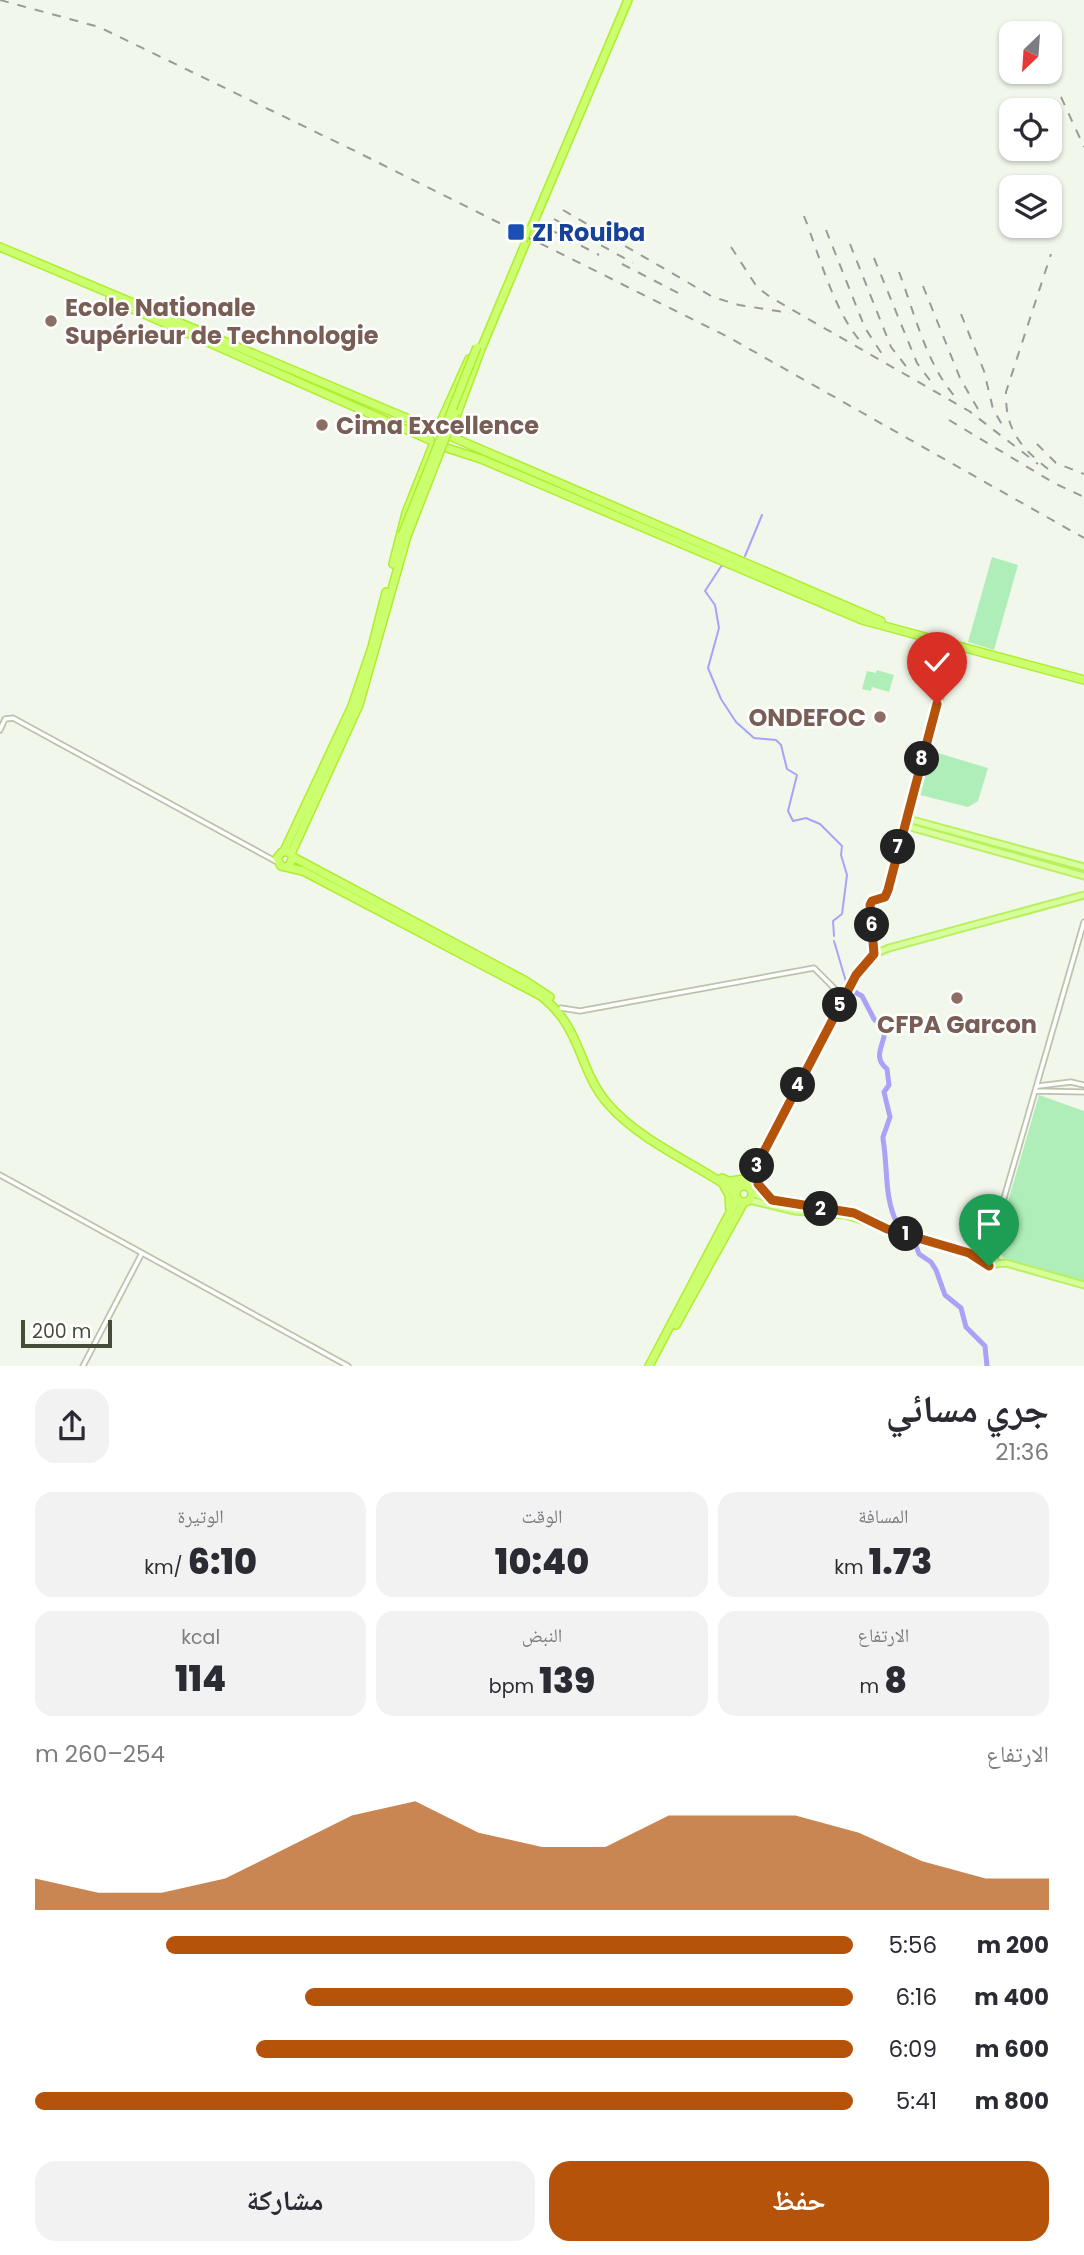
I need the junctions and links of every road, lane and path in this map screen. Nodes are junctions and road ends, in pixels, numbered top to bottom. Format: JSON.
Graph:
{"nodes":[{"id":1,"x":626,"y":0,"type":"edge"},
{"id":2,"x":0,"y":249,"type":"edge"},
{"id":3,"x":479,"y":348,"type":"junction"},
{"id":4,"x":437,"y":429,"type":"junction"},
{"id":5,"x":452,"y":435,"type":"junction"},
{"id":6,"x":431,"y":442,"type":"junction"},
{"id":7,"x":445,"y":449,"type":"junction"},
{"id":8,"x":395,"y":565,"type":"junction"},
{"id":9,"x":836,"y":606,"type":"junction"},
{"id":10,"x":955,"y":643,"type":"junction"},
{"id":11,"x":1084,"y":680,"type":"edge"},
{"id":12,"x":0,"y":730,"type":"edge"},
{"id":13,"x":905,"y":821,"type":"junction"},
{"id":14,"x":261,"y":851,"type":"junction"},
{"id":15,"x":285,"y":855,"type":"junction"},
{"id":16,"x":289,"y":866,"type":"junction"},
{"id":17,"x":1084,"y":867,"type":"edge"},
{"id":18,"x":1084,"y":876,"type":"edge"},
{"id":19,"x":1084,"y":895,"type":"edge"},
{"id":20,"x":1084,"y":922,"type":"edge"},
{"id":21,"x":874,"y":954,"type":"junction"},
{"id":22,"x":844,"y":998,"type":"junction"},
{"id":23,"x":561,"y":1008,"type":"junction"},
{"id":24,"x":1084,"y":1085,"type":"edge"},
{"id":25,"x":1036,"y":1088,"type":"junction"},
{"id":26,"x":1084,"y":1092,"type":"edge"},
{"id":27,"x":759,"y":1161,"type":"junction"},
{"id":28,"x":754,"y":1172,"type":"junction"},
{"id":29,"x":0,"y":1175,"type":"edge"},
{"id":30,"x":724,"y":1182,"type":"junction"},
{"id":31,"x":745,"y":1196,"type":"junction"},
{"id":32,"x":772,"y":1200,"type":"junction"},
{"id":33,"x":730,"y":1215,"type":"junction"},
{"id":34,"x":887,"y":1229,"type":"junction"},
{"id":35,"x":142,"y":1253,"type":"junction"},
{"id":36,"x":987,"y":1253,"type":"junction"},
{"id":37,"x":1006,"y":1263,"type":"junction"},
{"id":38,"x":993,"y":1264,"type":"junction"},
{"id":39,"x":1084,"y":1285,"type":"edge"},
{"id":40,"x":83,"y":1366,"type":"edge"},
{"id":41,"x":348,"y":1366,"type":"edge"},
{"id":42,"x":651,"y":1366,"type":"edge"}],
"edges":[{"from":1,"to":3,"type":"highway","bridge":true},
{"from":2,"to":4,"type":"highway"},
{"from":2,"to":6,"type":"highway"},
{"from":3,"to":4,"type":"highway"},
{"from":3,"to":5,"type":"highway"},
{"from":3,"to":8,"type":"highway","bridge":true},
{"from":4,"to":5,"type":"highway"},
{"from":4,"to":6,"type":"highway"},
{"from":5,"to":7,"type":"highway"},
{"from":5,"to":9,"type":"highway"},
{"from":6,"to":7,"type":"highway"},
{"from":6,"to":8,"type":"highway"},
{"from":7,"to":8,"type":"highway"},
{"from":7,"to":9,"type":"highway"},
{"from":8,"to":15,"type":"highway"},
{"from":9,"to":10,"type":"highway"},
{"from":10,"to":11,"type":"highway"},
{"from":10,"to":13,"type":"main road"},
{"from":12,"to":14,"type":"street"},
{"from":13,"to":17,"type":"main road"},
{"from":13,"to":18,"type":"main road"},
{"from":13,"to":21,"type":"street"},
{"from":14,"to":15,"type":"street"},
{"from":14,"to":15,"type":"street"},
{"from":15,"to":16,"type":"highway"},
{"from":15,"to":16,"type":"highway"},
{"from":15,"to":23,"type":"highway"},
{"from":16,"to":30,"type":"highway"},
{"from":19,"to":21,"type":"main road"},
{"from":20,"to":25,"type":"street"},
{"from":21,"to":22,"type":"main road"},
{"from":22,"to":23,"type":"street"},
{"from":22,"to":27,"type":"main road"},
{"from":23,"to":30,"type":"highway"},
{"from":24,"to":25,"type":"street"},
{"from":25,"to":26,"type":"street"},
{"from":25,"to":36,"type":"street"},
{"from":27,"to":28,"type":"main road"},
{"from":27,"to":32,"type":"main road"},
{"from":28,"to":30,"type":"highway"},
{"from":28,"to":31,"type":"main road"},
{"from":29,"to":35,"type":"street"},
{"from":30,"to":31,"type":"highway"},
{"from":30,"to":33,"type":"highway"},
{"from":31,"to":32,"type":"main road"},
{"from":31,"to":33,"type":"highway"},
{"from":31,"to":34,"type":"main road"},
{"from":31,"to":42,"type":"highway"},
{"from":32,"to":34,"type":"main road"},
{"from":33,"to":42,"type":"highway"},
{"from":34,"to":36,"type":"main road"},
{"from":35,"to":40,"type":"street"},
{"from":35,"to":41,"type":"street"},
{"from":36,"to":37,"type":"main road"},
{"from":36,"to":38,"type":"main road"},
{"from":36,"to":38,"type":"main road"},
{"from":37,"to":38,"type":"main road"},
{"from":37,"to":39,"type":"main road"}]}
